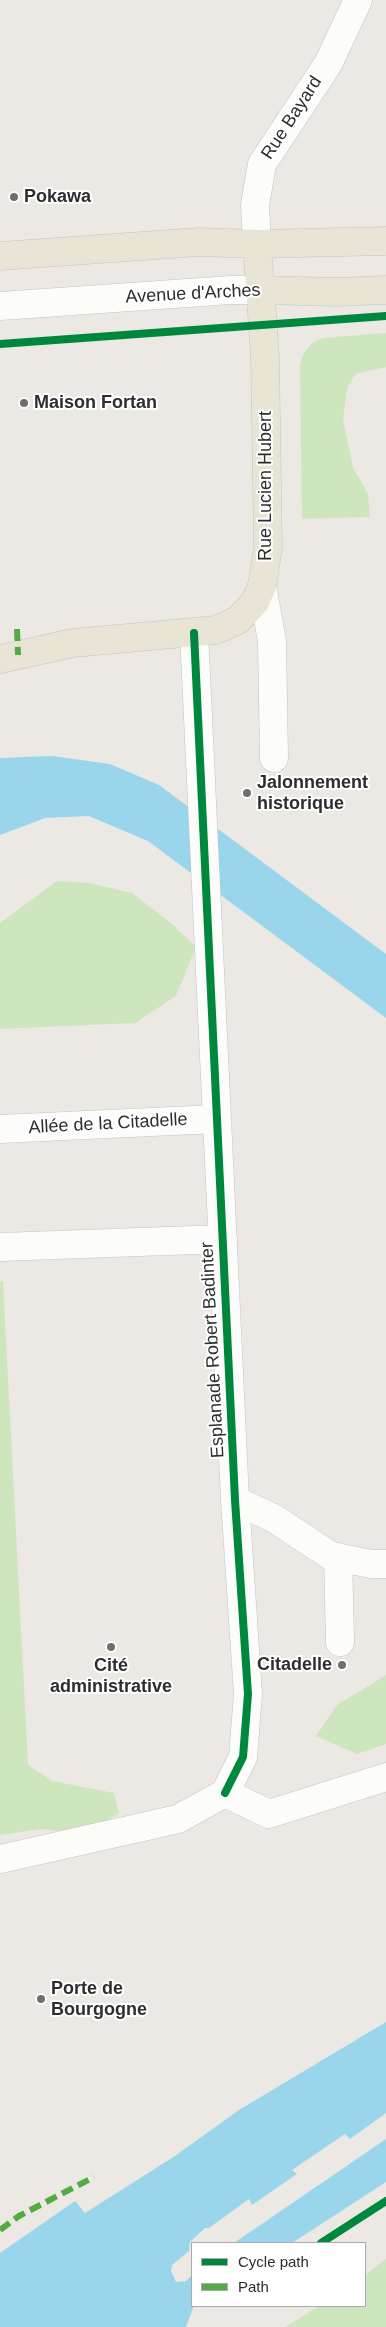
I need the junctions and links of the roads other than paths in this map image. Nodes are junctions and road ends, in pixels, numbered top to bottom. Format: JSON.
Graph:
{"nodes":[{"id":1,"x":358,"y":0,"type":"edge"},
{"id":2,"x":386,"y":241,"type":"edge"},
{"id":3,"x":257,"y":244,"type":"junction"},
{"id":4,"x":0,"y":256,"type":"edge"},
{"id":5,"x":261,"y":290,"type":"junction"},
{"id":6,"x":386,"y":290,"type":"edge"},
{"id":7,"x":0,"y":306,"type":"edge"},
{"id":8,"x":262,"y":586,"type":"junction"},
{"id":9,"x":194,"y":634,"type":"junction"},
{"id":10,"x":0,"y":659,"type":"edge"},
{"id":11,"x":274,"y":758,"type":"dead end"},
{"id":12,"x":216,"y":1119,"type":"junction"},
{"id":13,"x":0,"y":1129,"type":"edge"},
{"id":14,"x":223,"y":1239,"type":"junction"},
{"id":15,"x":0,"y":1247,"type":"edge"},
{"id":16,"x":235,"y":1500,"type":"junction"},
{"id":17,"x":338,"y":1557,"type":"junction"},
{"id":18,"x":386,"y":1564,"type":"edge"},
{"id":19,"x":340,"y":1642,"type":"dead end"},
{"id":20,"x":386,"y":1777,"type":"edge"},
{"id":21,"x":225,"y":1793,"type":"junction"},
{"id":22,"x":0,"y":1859,"type":"edge"}],
"edges":[{"from":1,"to":3,"type":"street","name":"Rue Bayard"},
{"from":2,"to":3,"type":"main road"},
{"from":3,"to":4,"type":"main road"},
{"from":3,"to":5,"type":"main road","name":"Rue Lucien Hubert"},
{"from":5,"to":6,"type":"main road","name":"Avenue d'Arches"},
{"from":5,"to":7,"type":"street","name":"Avenue d'Arches"},
{"from":5,"to":8,"type":"main road","name":"Rue Lucien Hubert"},
{"from":8,"to":9,"type":"main road"},
{"from":8,"to":11,"type":"street","name":"Rue Lucien Hubert"},
{"from":9,"to":10,"type":"main road"},
{"from":9,"to":12,"type":"street","name":"Esplanade Robert Badinter"},
{"from":12,"to":13,"type":"street","name":"Allée de la Citadelle"},
{"from":12,"to":14,"type":"street","name":"Esplanade Robert Badinter"},
{"from":14,"to":15,"type":"street"},
{"from":14,"to":16,"type":"street","name":"Esplanade Robert Badinter"},
{"from":16,"to":17,"type":"street"},
{"from":16,"to":21,"type":"street","name":"Esplanade Robert Badinter"},
{"from":17,"to":18,"type":"street"},
{"from":17,"to":19,"type":"street"},
{"from":20,"to":21,"type":"street"},
{"from":21,"to":22,"type":"street"}]}
